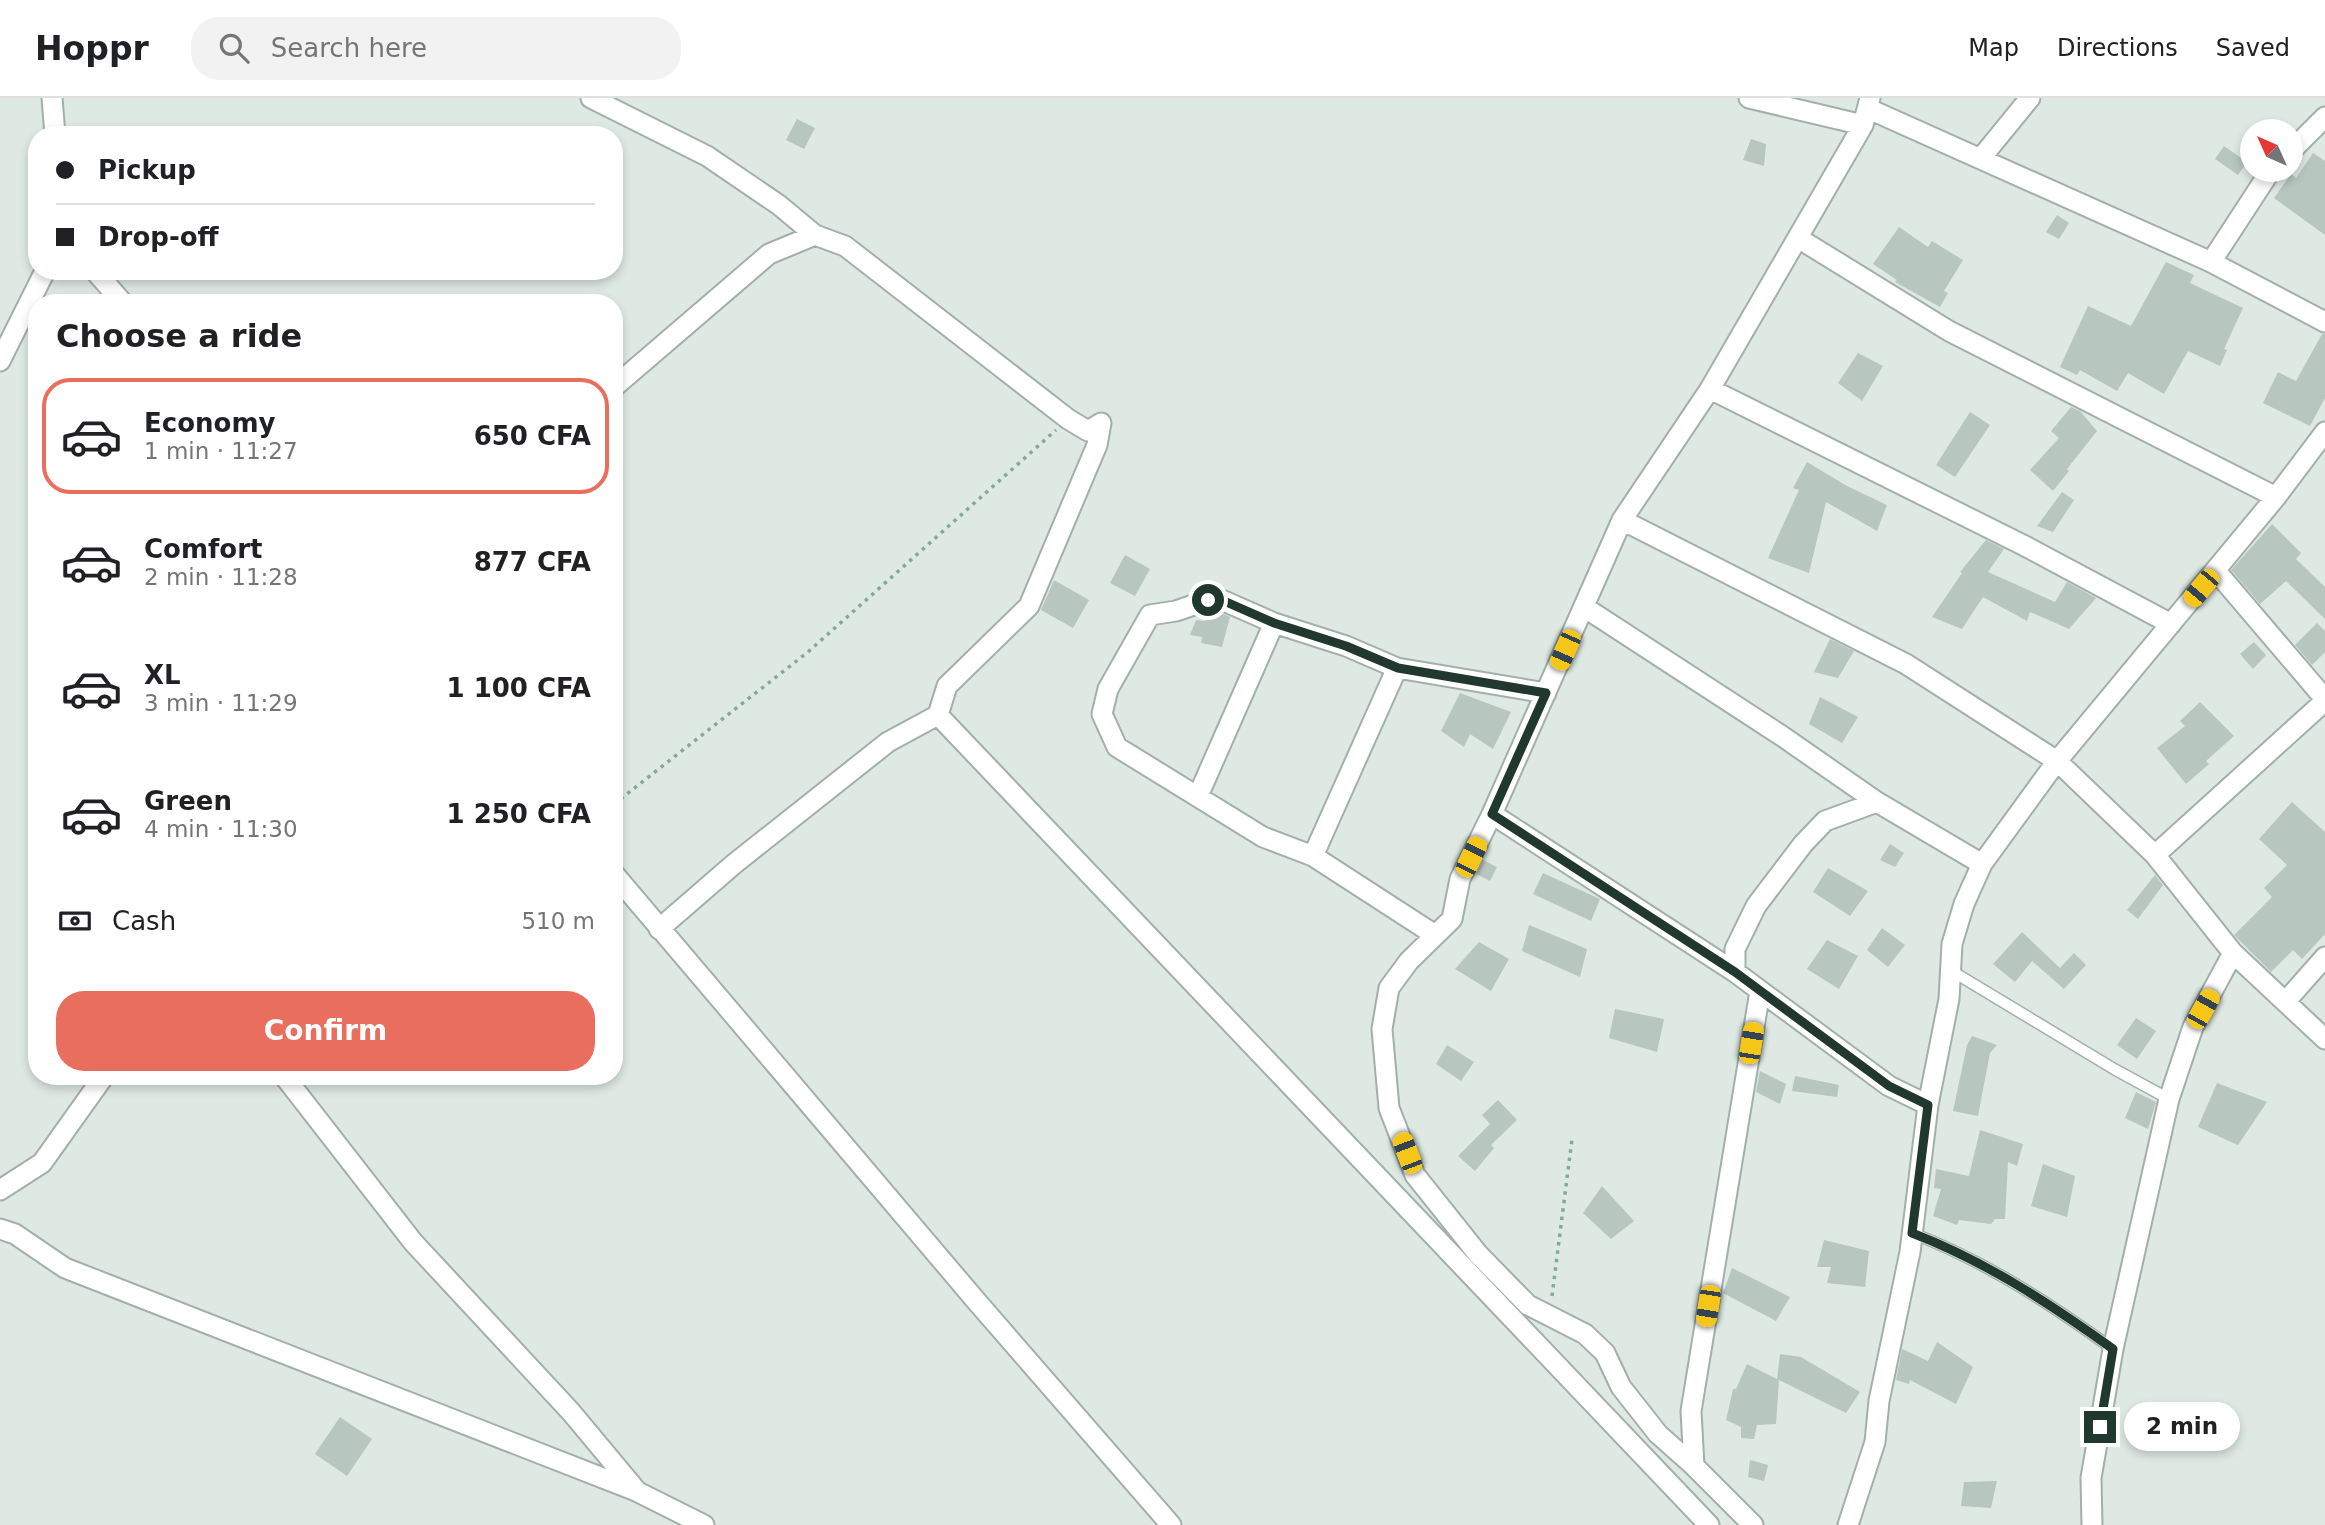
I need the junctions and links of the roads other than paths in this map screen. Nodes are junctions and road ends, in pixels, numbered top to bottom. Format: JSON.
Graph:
{"nodes":[{"id":1,"x":52,"y":98,"type":"edge"},
{"id":2,"x":591,"y":98,"type":"edge"},
{"id":3,"x":1749,"y":98,"type":"edge"},
{"id":4,"x":2030,"y":98,"type":"edge"},
{"id":5,"x":1867,"y":111,"type":"edge"},
{"id":6,"x":2325,"y":117,"type":"edge"},
{"id":7,"x":54,"y":126,"type":"edge"},
{"id":8,"x":2303,"y":139,"type":"edge"},
{"id":9,"x":1981,"y":158,"type":"junction"},
{"id":10,"x":2263,"y":182,"type":"edge"},
{"id":11,"x":815,"y":235,"type":"junction"},
{"id":12,"x":1798,"y":238,"type":"junction"},
{"id":13,"x":2211,"y":262,"type":"junction"},
{"id":14,"x":103,"y":280,"type":"edge"},
{"id":15,"x":114,"y":294,"type":"edge"},
{"id":16,"x":28,"y":306,"type":"edge"},
{"id":17,"x":2325,"y":322,"type":"edge"},
{"id":18,"x":0,"y":361,"type":"edge"},
{"id":19,"x":623,"y":379,"type":"edge"},
{"id":20,"x":1710,"y":389,"type":"junction"},
{"id":21,"x":2325,"y":432,"type":"edge"},
{"id":22,"x":2276,"y":497,"type":"junction"},
{"id":23,"x":1622,"y":520,"type":"junction"},
{"id":24,"x":2216,"y":570,"type":"junction"},
{"id":25,"x":1584,"y":607,"type":"junction"},
{"id":26,"x":1274,"y":623,"type":"junction"},
{"id":27,"x":2171,"y":624,"type":"junction"},
{"id":28,"x":1398,"y":668,"type":"junction"},
{"id":29,"x":1546,"y":693,"type":"junction"},
{"id":30,"x":2325,"y":700,"type":"edge"},
{"id":31,"x":937,"y":715,"type":"junction"},
{"id":32,"x":2057,"y":761,"type":"junction"},
{"id":33,"x":1198,"y":796,"type":"junction"},
{"id":34,"x":1877,"y":802,"type":"junction"},
{"id":35,"x":1492,"y":814,"type":"junction"},
{"id":36,"x":2155,"y":855,"type":"junction"},
{"id":37,"x":1313,"y":856,"type":"junction"},
{"id":38,"x":1982,"y":864,"type":"junction"},
{"id":39,"x":623,"y":885,"type":"edge"},
{"id":40,"x":659,"y":929,"type":"junction"},
{"id":41,"x":1435,"y":935,"type":"junction"},
{"id":42,"x":2233,"y":953,"type":"junction"},
{"id":43,"x":2325,"y":957,"type":"edge"},
{"id":44,"x":1950,"y":970,"type":"junction"},
{"id":45,"x":1735,"y":972,"type":"junction"},
{"id":46,"x":1760,"y":990,"type":"junction"},
{"id":47,"x":2286,"y":1001,"type":"junction"},
{"id":48,"x":2325,"y":1040,"type":"edge"},
{"id":49,"x":98,"y":1085,"type":"edge"},
{"id":50,"x":291,"y":1085,"type":"edge"},
{"id":51,"x":2169,"y":1099,"type":"junction"},
{"id":52,"x":1928,"y":1105,"type":"junction"},
{"id":53,"x":0,"y":1190,"type":"edge"},
{"id":54,"x":0,"y":1229,"type":"edge"},
{"id":55,"x":1912,"y":1233,"type":"junction"},
{"id":56,"x":2113,"y":1349,"type":"junction"},
{"id":57,"x":1694,"y":1466,"type":"junction"},
{"id":58,"x":636,"y":1491,"type":"junction"},
{"id":59,"x":704,"y":1525,"type":"edge"},
{"id":60,"x":1171,"y":1525,"type":"edge"},
{"id":61,"x":1709,"y":1525,"type":"edge"},
{"id":62,"x":1753,"y":1525,"type":"edge"},
{"id":63,"x":1848,"y":1525,"type":"edge"},
{"id":64,"x":2092,"y":1525,"type":"edge"}],
"edges":[{"from":1,"to":7,"type":"street"},
{"from":2,"to":11,"type":"street"},
{"from":3,"to":5,"type":"street"},
{"from":4,"to":9,"type":"street"},
{"from":5,"to":9,"type":"street"},
{"from":5,"to":12,"type":"street"},
{"from":6,"to":8,"type":"street"},
{"from":9,"to":13,"type":"street"},
{"from":10,"to":13,"type":"street"},
{"from":11,"to":19,"type":"street"},
{"from":11,"to":31,"type":"street"},
{"from":12,"to":20,"type":"street"},
{"from":12,"to":22,"type":"street"},
{"from":13,"to":17,"type":"street"},
{"from":14,"to":15,"type":"street"},
{"from":16,"to":18,"type":"street"},
{"from":20,"to":23,"type":"street"},
{"from":20,"to":27,"type":"street"},
{"from":21,"to":22,"type":"street"},
{"from":22,"to":24,"type":"street"},
{"from":23,"to":25,"type":"street"},
{"from":23,"to":32,"type":"street"},
{"from":24,"to":27,"type":"street"},
{"from":24,"to":30,"type":"street"},
{"from":25,"to":29,"type":"street"},
{"from":25,"to":34,"type":"street"},
{"from":26,"to":28,"type":"street"},
{"from":26,"to":33,"type":"street"},
{"from":26,"to":33,"type":"street"},
{"from":27,"to":32,"type":"street"},
{"from":28,"to":29,"type":"street"},
{"from":28,"to":37,"type":"street"},
{"from":29,"to":35,"type":"street"},
{"from":30,"to":36,"type":"street"},
{"from":31,"to":40,"type":"street"},
{"from":31,"to":61,"type":"street"},
{"from":32,"to":36,"type":"street"},
{"from":32,"to":38,"type":"street"},
{"from":33,"to":37,"type":"street"},
{"from":34,"to":38,"type":"street"},
{"from":34,"to":45,"type":"street"},
{"from":35,"to":41,"type":"street"},
{"from":35,"to":45,"type":"street"},
{"from":36,"to":42,"type":"street"},
{"from":37,"to":41,"type":"street"},
{"from":38,"to":44,"type":"street"},
{"from":39,"to":40,"type":"street"},
{"from":40,"to":60,"type":"street"},
{"from":41,"to":57,"type":"street"},
{"from":42,"to":47,"type":"street"},
{"from":42,"to":51,"type":"street"},
{"from":43,"to":47,"type":"street"},
{"from":44,"to":51,"type":"lane"},
{"from":44,"to":52,"type":"street"},
{"from":45,"to":46,"type":"street"},
{"from":46,"to":52,"type":"street"},
{"from":46,"to":57,"type":"street"},
{"from":47,"to":48,"type":"street"},
{"from":49,"to":53,"type":"street"},
{"from":50,"to":58,"type":"street"},
{"from":51,"to":56,"type":"street"},
{"from":52,"to":55,"type":"street"},
{"from":54,"to":58,"type":"street"},
{"from":55,"to":56,"type":"lane"},
{"from":55,"to":63,"type":"street"},
{"from":56,"to":64,"type":"street"},
{"from":57,"to":62,"type":"street"},
{"from":58,"to":59,"type":"street"}]}
